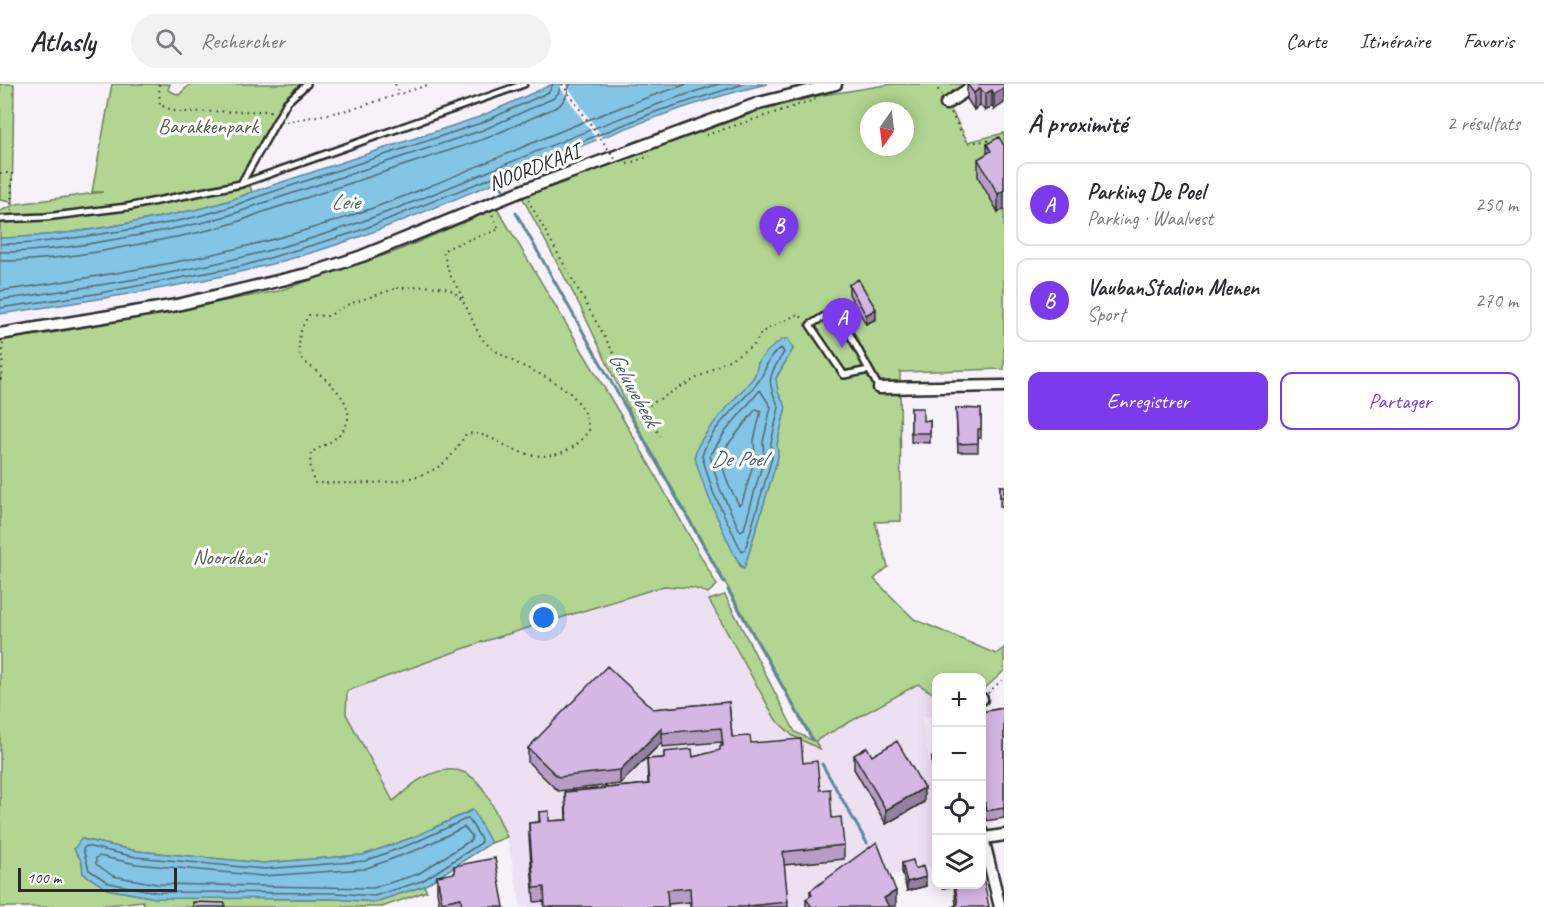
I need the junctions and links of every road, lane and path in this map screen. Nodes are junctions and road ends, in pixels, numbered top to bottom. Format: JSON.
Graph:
{"nodes":[{"id":1,"x":159,"y":84,"type":"edge"},
{"id":2,"x":307,"y":84,"type":"edge"},
{"id":3,"x":396,"y":84,"type":"edge"},
{"id":4,"x":431,"y":84,"type":"edge"},
{"id":5,"x":524,"y":84,"type":"edge"},
{"id":6,"x":562,"y":84,"type":"edge"},
{"id":7,"x":836,"y":84,"type":"edge"},
{"id":8,"x":935,"y":84,"type":"edge"},
{"id":9,"x":976,"y":84,"type":"edge"},
{"id":10,"x":400,"y":94,"type":"junction"},
{"id":11,"x":814,"y":102,"type":"dead end"},
{"id":12,"x":946,"y":104,"type":"junction"},
{"id":13,"x":276,"y":111,"type":"dead end"},
{"id":14,"x":274,"y":125,"type":"junction"},
{"id":15,"x":697,"y":138,"type":"dead end"},
{"id":16,"x":999,"y":139,"type":"edge"},
{"id":17,"x":655,"y":154,"type":"dead end"},
{"id":18,"x":0,"y":173,"type":"edge"},
{"id":19,"x":242,"y":184,"type":"junction"},
{"id":20,"x":521,"y":192,"type":"junction"},
{"id":21,"x":491,"y":204,"type":"junction"},
{"id":22,"x":10,"y":218,"type":"junction"},
{"id":23,"x":0,"y":219,"type":"edge"},
{"id":24,"x":465,"y":302,"type":"junction"},
{"id":25,"x":810,"y":325,"type":"junction"},
{"id":26,"x":1,"y":334,"type":"edge"},
{"id":27,"x":870,"y":370,"type":"junction"},
{"id":28,"x":0,"y":378,"type":"edge"},
{"id":29,"x":1004,"y":386,"type":"edge"},
{"id":30,"x":879,"y":388,"type":"joint"},
{"id":31,"x":644,"y":408,"type":"junction"},
{"id":32,"x":660,"y":436,"type":"dead end"},
{"id":33,"x":1004,"y":678,"type":"edge"},
{"id":34,"x":986,"y":695,"type":"edge"},
{"id":35,"x":986,"y":834,"type":"edge"},
{"id":36,"x":983,"y":835,"type":"edge"},
{"id":37,"x":1004,"y":835,"type":"edge"},
{"id":38,"x":1000,"y":907,"type":"edge"}],
"edges":[{"from":1,"to":13,"type":"path"},
{"from":2,"to":14,"type":"lane"},
{"from":3,"to":10,"type":"path"},
{"from":4,"to":10,"type":"path"},
{"from":5,"to":19,"type":"lane"},
{"from":6,"to":17,"type":"path","bridge":true},
{"from":7,"to":20,"type":"street","name":"NOORDKAAI"},
{"from":8,"to":12,"type":"path"},
{"from":9,"to":12,"type":"street"},
{"from":10,"to":14,"type":"path"},
{"from":11,"to":15,"type":"path"},
{"from":12,"to":16,"type":"path"},
{"from":14,"to":19,"type":"lane"},
{"from":18,"to":22,"type":"path"},
{"from":19,"to":22,"type":"lane"},
{"from":20,"to":21,"type":"street","name":"NOORDKAAI"},
{"from":20,"to":31,"type":"path"},
{"from":21,"to":24,"type":"path"},
{"from":21,"to":26,"type":"street","name":"NOORDKAAI"},
{"from":22,"to":23,"type":"lane"},
{"from":24,"to":24,"type":"path"},
{"from":25,"to":27,"type":"lane"},
{"from":25,"to":27,"type":"lane"},
{"from":25,"to":31,"type":"path"},
{"from":26,"to":28,"type":"path"},
{"from":27,"to":30,"type":"lane"},
{"from":29,"to":30,"type":"street"},
{"from":31,"to":32,"type":"path"},
{"from":33,"to":34,"type":"path"},
{"from":35,"to":37,"type":"street"},
{"from":36,"to":38,"type":"street"}]}
